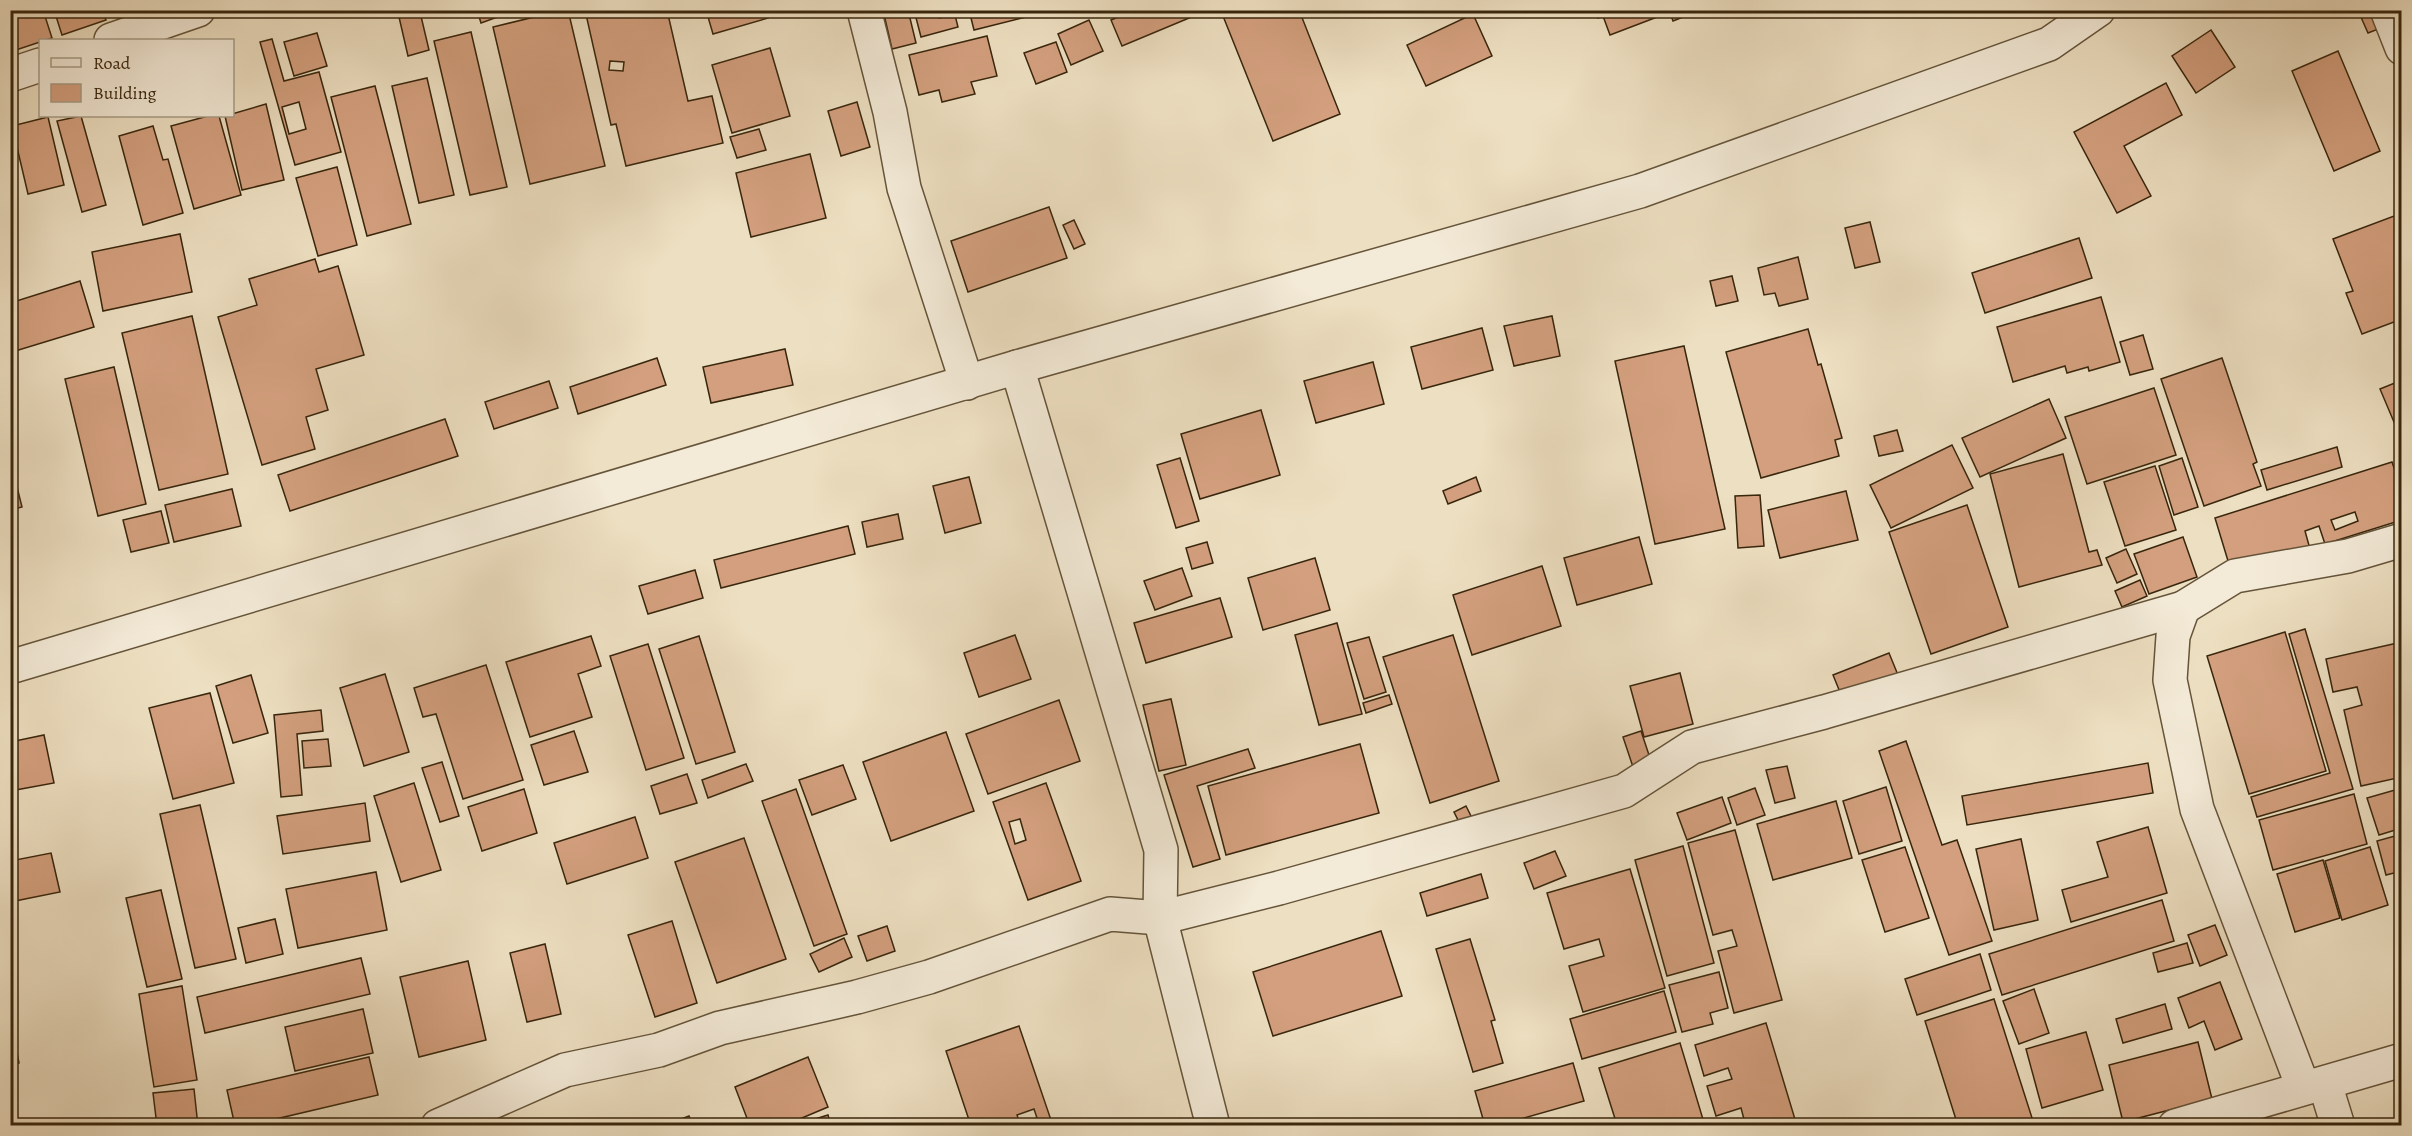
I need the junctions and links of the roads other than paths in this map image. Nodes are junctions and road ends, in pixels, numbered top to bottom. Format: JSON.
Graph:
{"nodes":[{"id":1,"x":198,"y":10,"type":"edge"},
{"id":2,"x":864,"y":10,"type":"edge"},
{"id":3,"x":2098,"y":10,"type":"edge"},
{"id":4,"x":2387,"y":10,"type":"edge"},
{"id":5,"x":114,"y":39,"type":"edge"},
{"id":6,"x":2402,"y":48,"type":"edge"},
{"id":7,"x":39,"y":65,"type":"edge"},
{"id":8,"x":10,"y":75,"type":"edge"},
{"id":9,"x":1017,"y":368,"type":"junction"},
{"id":10,"x":967,"y":383,"type":"junction"},
{"id":11,"x":2402,"y":540,"type":"edge"},
{"id":12,"x":2182,"y":608,"type":"junction"},
{"id":13,"x":10,"y":667,"type":"edge"},
{"id":14,"x":1160,"y":918,"type":"junction"},
{"id":15,"x":2402,"y":1060,"type":"edge"},
{"id":16,"x":2314,"y":1085,"type":"junction"},
{"id":17,"x":438,"y":1125,"type":"edge"},
{"id":18,"x":1213,"y":1125,"type":"edge"},
{"id":19,"x":2175,"y":1125,"type":"edge"},
{"id":20,"x":2338,"y":1125,"type":"edge"}],
"edges":[{"from":1,"to":5,"type":"street"},
{"from":2,"to":10,"type":"street"},
{"from":3,"to":9,"type":"street"},
{"from":4,"to":6,"type":"street"},
{"from":7,"to":8,"type":"street"},
{"from":9,"to":10,"type":"street"},
{"from":9,"to":14,"type":"street"},
{"from":10,"to":13,"type":"street"},
{"from":11,"to":12,"type":"street"},
{"from":12,"to":14,"type":"street"},
{"from":12,"to":16,"type":"street"},
{"from":14,"to":17,"type":"street"},
{"from":14,"to":18,"type":"street"},
{"from":15,"to":16,"type":"street"},
{"from":16,"to":19,"type":"street"},
{"from":16,"to":20,"type":"street"}]}
